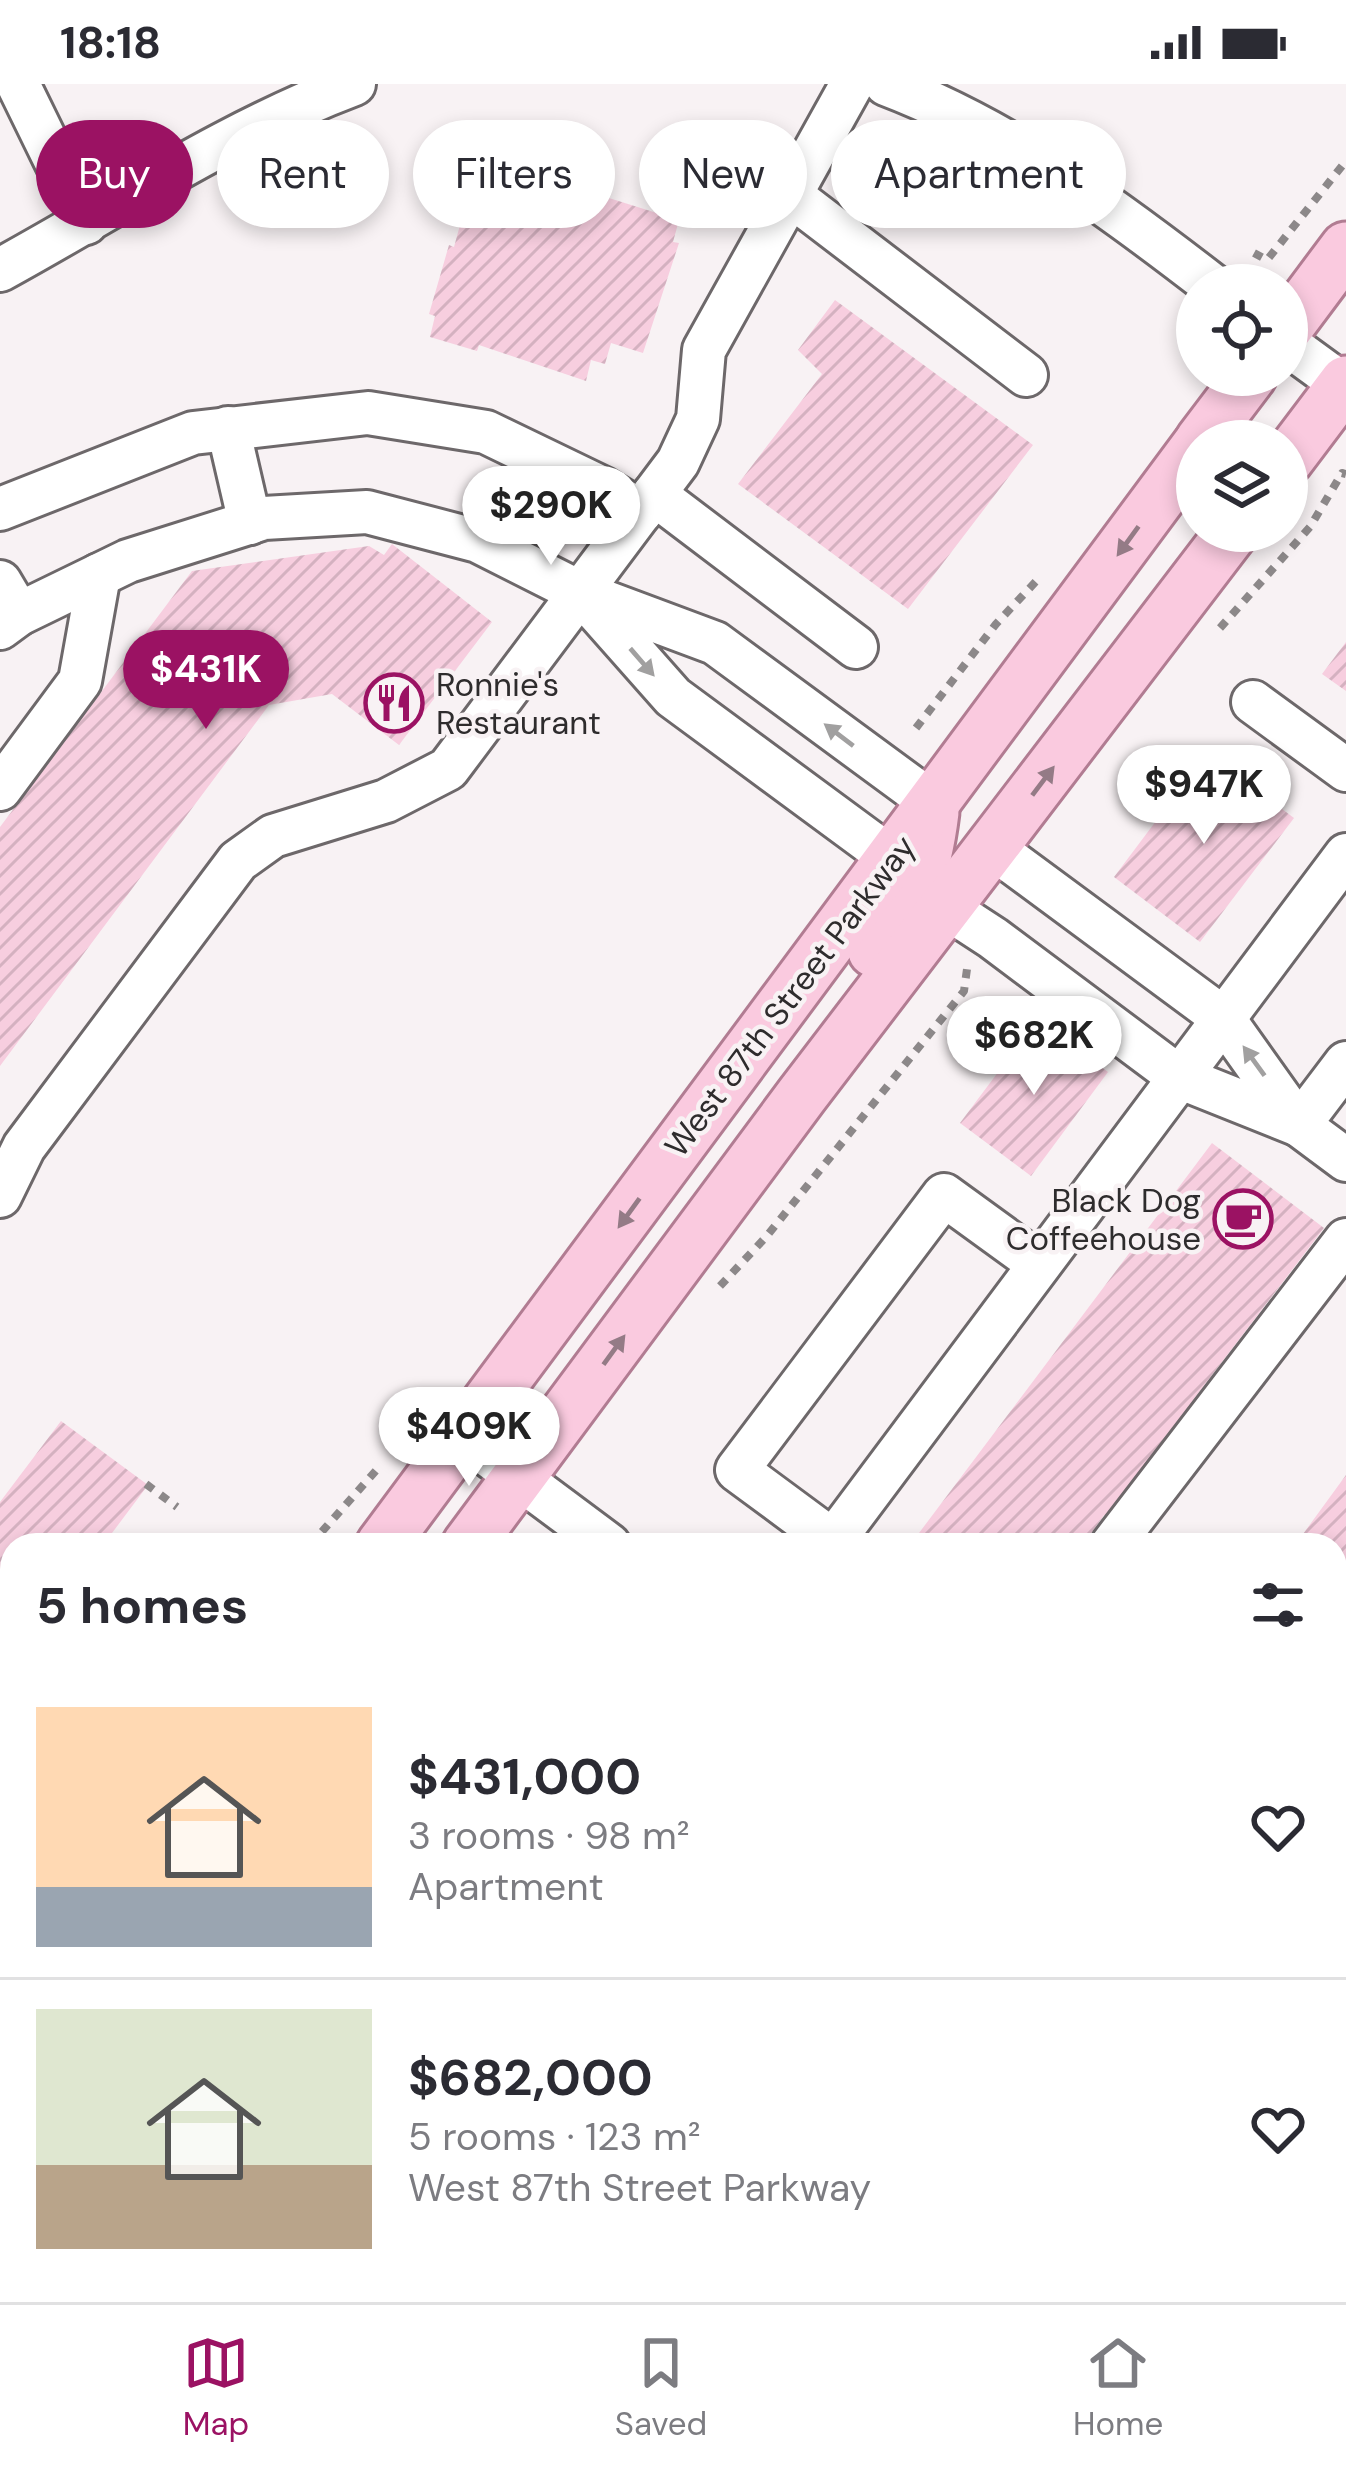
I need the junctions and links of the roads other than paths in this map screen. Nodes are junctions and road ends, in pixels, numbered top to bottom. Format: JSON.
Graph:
{"nodes":[{"id":1,"x":18,"y":84,"type":"edge"},
{"id":2,"x":354,"y":84,"type":"edge"},
{"id":3,"x":852,"y":84,"type":"edge"},
{"id":4,"x":886,"y":84,"type":"edge"},
{"id":5,"x":926,"y":92,"type":"edge"},
{"id":6,"x":36,"y":121,"type":"edge"},
{"id":7,"x":193,"y":159,"type":"edge"},
{"id":8,"x":807,"y":163,"type":"edge"},
{"id":9,"x":807,"y":208,"type":"edge"},
{"id":10,"x":77,"y":228,"type":"edge"},
{"id":11,"x":770,"y":228,"type":"edge"},
{"id":12,"x":1346,"y":248,"type":"edge"},
{"id":13,"x":1183,"y":264,"type":"edge"},
{"id":14,"x":0,"y":270,"type":"edge"},
{"id":15,"x":1308,"y":299,"type":"edge"},
{"id":16,"x":1308,"y":359,"type":"edge"},
{"id":17,"x":1026,"y":376,"type":"dead end"},
{"id":18,"x":1345,"y":385,"type":"edge"},
{"id":19,"x":228,"y":428,"type":"junction"},
{"id":20,"x":1308,"y":433,"type":"edge"},
{"id":21,"x":1176,"y":475,"type":"edge"},
{"id":22,"x":647,"y":503,"type":"junction"},
{"id":23,"x":0,"y":509,"type":"edge"},
{"id":24,"x":250,"y":523,"type":"junction"},
{"id":25,"x":1217,"y":552,"type":"edge"},
{"id":26,"x":99,"y":575,"type":"junction"},
{"id":27,"x":581,"y":593,"type":"junction"},
{"id":28,"x":6,"y":608,"type":"edge"},
{"id":29,"x":856,"y":647,"type":"dead end"},
{"id":30,"x":1253,"y":702,"type":"dead end"},
{"id":31,"x":1346,"y":770,"type":"edge"},
{"id":32,"x":0,"y":789,"type":"edge"},
{"id":33,"x":934,"y":804,"type":"junction"},
{"id":34,"x":993,"y":848,"type":"junction"},
{"id":35,"x":1346,"y":855,"type":"edge"},
{"id":36,"x":890,"y":857,"type":"junction"},
{"id":37,"x":947,"y":908,"type":"junction"},
{"id":38,"x":1223,"y":1018,"type":"junction"},
{"id":39,"x":1346,"y":1063,"type":"edge"},
{"id":40,"x":1179,"y":1077,"type":"junction"},
{"id":41,"x":802,"y":1095,"type":"junction"},
{"id":42,"x":1300,"y":1125,"type":"junction"},
{"id":43,"x":1346,"y":1160,"type":"edge"},
{"id":44,"x":0,"y":1196,"type":"edge"},
{"id":45,"x":1346,"y":1240,"type":"edge"},
{"id":46,"x":1040,"y":1264,"type":"junction"},
{"id":47,"x":464,"y":1437,"type":"junction"},
{"id":48,"x":519,"y":1478,"type":"junction"},
{"id":49,"x":391,"y":1533,"type":"edge"},
{"id":50,"x":477,"y":1533,"type":"edge"},
{"id":51,"x":593,"y":1533,"type":"edge"},
{"id":52,"x":819,"y":1533,"type":"edge"},
{"id":53,"x":839,"y":1533,"type":"edge"},
{"id":54,"x":1121,"y":1533,"type":"edge"}],
"edges":[{"from":1,"to":6,"type":"street"},
{"from":2,"to":7,"type":"street"},
{"from":3,"to":8,"type":"street"},
{"from":4,"to":5,"type":"street"},
{"from":5,"to":13,"type":"street"},
{"from":9,"to":17,"type":"street"},
{"from":10,"to":14,"type":"street"},
{"from":11,"to":22,"type":"street"},
{"from":12,"to":15,"type":"main road"},
{"from":16,"to":18,"type":"street"},
{"from":18,"to":20,"type":"main road"},
{"from":19,"to":22,"type":"street"},
{"from":19,"to":23,"type":"street"},
{"from":19,"to":24,"type":"street"},
{"from":21,"to":33,"type":"main road","name":"West 87th Street Parkway","one_way":true},
{"from":22,"to":27,"type":"street"},
{"from":22,"to":29,"type":"street"},
{"from":24,"to":26,"type":"street"},
{"from":24,"to":27,"type":"street"},
{"from":34,"to":25,"type":"main road","name":"West 87th Street Parkway","one_way":true},
{"from":26,"to":28,"type":"street"},
{"from":26,"to":32,"type":"street"},
{"from":33,"to":27,"type":"street","one_way":true},
{"from":27,"to":36,"type":"street","one_way":true},
{"from":27,"to":44,"type":"street"},
{"from":30,"to":31,"type":"street"},
{"from":33,"to":36,"type":"main road","name":"West 87th Street Parkway"},
{"from":33,"to":41,"type":"main road"},
{"from":34,"to":37,"type":"main road","name":"West 87th Street Parkway"},
{"from":34,"to":38,"type":"street"},
{"from":35,"to":38,"type":"street"},
{"from":36,"to":47,"type":"main road","name":"West 87th Street Parkway","one_way":true},
{"from":37,"to":40,"type":"street"},
{"from":37,"to":41,"type":"main road","name":"West 87th Street Parkway"},
{"from":38,"to":40,"type":"street"},
{"from":42,"to":38,"type":"street","one_way":true},
{"from":39,"to":42,"type":"street"},
{"from":40,"to":42,"type":"street"},
{"from":40,"to":46,"type":"street"},
{"from":48,"to":41,"type":"main road","name":"West 87th Street Parkway","one_way":true},
{"from":42,"to":43,"type":"street"},
{"from":45,"to":54,"type":"street"},
{"from":46,"to":52,"type":"street"},
{"from":46,"to":53,"type":"street"},
{"from":47,"to":48,"type":"street"},
{"from":47,"to":49,"type":"main road","name":"West 87th Street Parkway"},
{"from":48,"to":50,"type":"main road","name":"West 87th Street Parkway"},
{"from":48,"to":51,"type":"street"}]}
